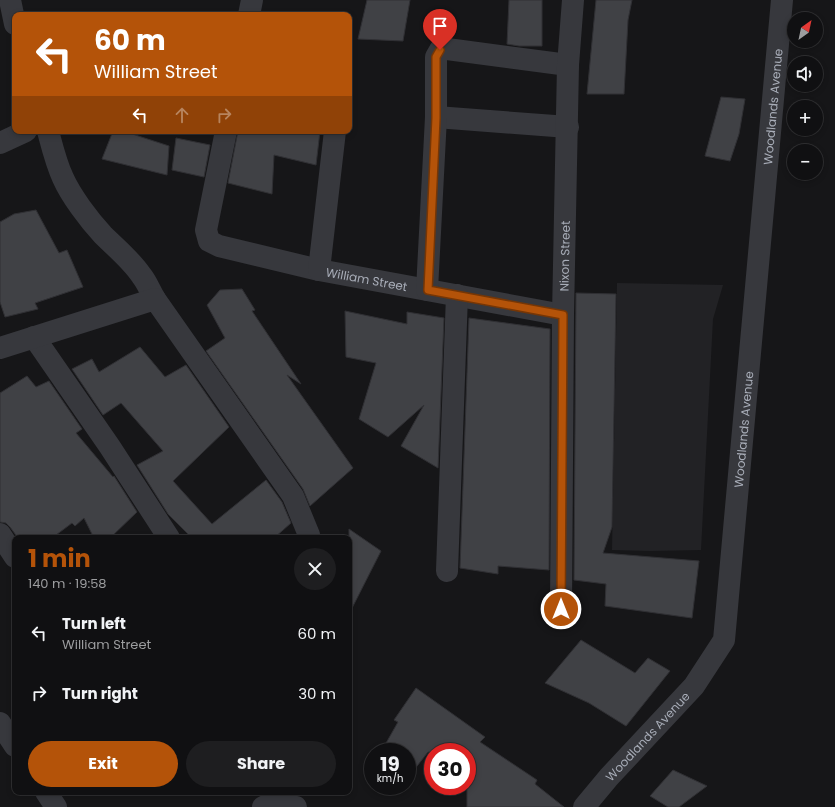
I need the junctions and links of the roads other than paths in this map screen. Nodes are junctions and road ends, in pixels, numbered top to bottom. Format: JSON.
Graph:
{"nodes":[{"id":1,"x":10,"y":0,"type":"edge"},
{"id":2,"x":252,"y":0,"type":"edge"},
{"id":3,"x":573,"y":0,"type":"edge"},
{"id":4,"x":782,"y":0,"type":"edge"},
{"id":5,"x":12,"y":12,"type":"edge"},
{"id":6,"x":250,"y":12,"type":"edge"},
{"id":7,"x":568,"y":65,"type":"junction"},
{"id":8,"x":436,"y":118,"type":"junction"},
{"id":9,"x":568,"y":128,"type":"junction"},
{"id":10,"x":20,"y":134,"type":"edge"},
{"id":11,"x":49,"y":134,"type":"edge"},
{"id":12,"x":225,"y":134,"type":"edge"},
{"id":13,"x":335,"y":134,"type":"edge"},
{"id":14,"x":0,"y":143,"type":"edge"},
{"id":15,"x":319,"y":270,"type":"junction"},
{"id":16,"x":428,"y":290,"type":"junction"},
{"id":17,"x":457,"y":295,"type":"junction"},
{"id":18,"x":155,"y":299,"type":"junction"},
{"id":19,"x":563,"y":315,"type":"junction"},
{"id":20,"x":34,"y":337,"type":"junction"},
{"id":21,"x":0,"y":348,"type":"edge"},
{"id":22,"x":0,"y":534,"type":"edge"},
{"id":23,"x":167,"y":535,"type":"edge"},
{"id":24,"x":309,"y":535,"type":"edge"},
{"id":25,"x":12,"y":553,"type":"edge"},
{"id":26,"x":446,"y":571,"type":"dead end"},
{"id":27,"x":561,"y":609,"type":"dead end"},
{"id":28,"x":0,"y":723,"type":"edge"},
{"id":29,"x":12,"y":742,"type":"edge"},
{"id":30,"x":12,"y":749,"type":"edge"},
{"id":31,"x":0,"y":757,"type":"edge"},
{"id":32,"x":48,"y":795,"type":"edge"},
{"id":33,"x":56,"y":807,"type":"edge"},
{"id":34,"x":263,"y":807,"type":"edge"},
{"id":35,"x":296,"y":807,"type":"edge"},
{"id":36,"x":584,"y":807,"type":"edge"}],
"edges":[{"from":1,"to":5,"type":"street"},
{"from":2,"to":6,"type":"street"},
{"from":3,"to":7,"type":"street","name":"Nixon Street"},
{"from":4,"to":36,"type":"street","name":"Woodlands Avenue"},
{"from":7,"to":8,"type":"street"},
{"from":7,"to":9,"type":"street","name":"Nixon Street"},
{"from":8,"to":9,"type":"street"},
{"from":8,"to":16,"type":"street"},
{"from":9,"to":19,"type":"street","name":"Nixon Street"},
{"from":10,"to":14,"type":"street"},
{"from":11,"to":18,"type":"street"},
{"from":12,"to":15,"type":"street","name":"William Street"},
{"from":13,"to":15,"type":"street"},
{"from":15,"to":16,"type":"street","name":"William Street"},
{"from":16,"to":17,"type":"street","name":"William Street"},
{"from":17,"to":19,"type":"street","name":"William Street"},
{"from":17,"to":26,"type":"street"},
{"from":18,"to":20,"type":"street"},
{"from":18,"to":24,"type":"street"},
{"from":19,"to":27,"type":"street","name":"Nixon Street"},
{"from":20,"to":21,"type":"street"},
{"from":20,"to":23,"type":"street"},
{"from":22,"to":25,"type":"street"},
{"from":28,"to":29,"type":"street"},
{"from":30,"to":31,"type":"street"},
{"from":32,"to":33,"type":"street"},
{"from":34,"to":35,"type":"street"}]}
